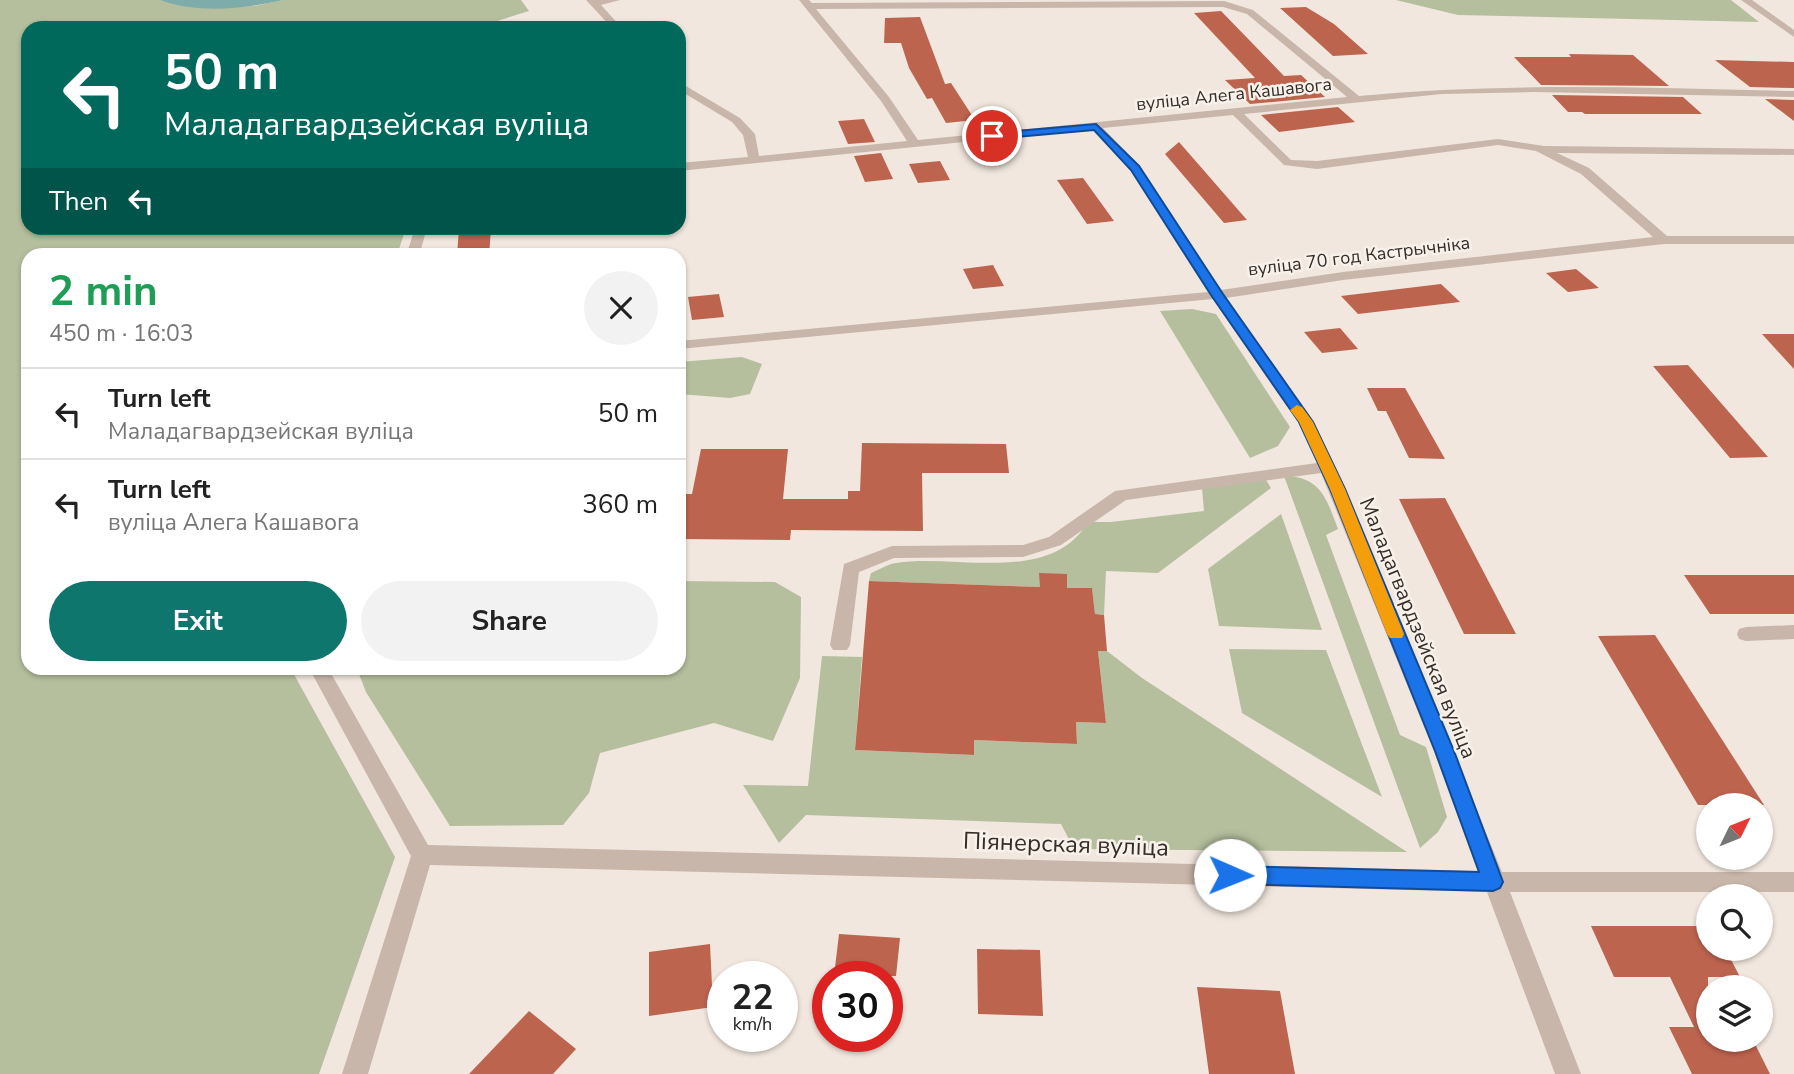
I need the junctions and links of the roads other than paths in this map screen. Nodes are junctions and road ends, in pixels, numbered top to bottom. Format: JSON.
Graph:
{"nodes":[{"id":1,"x":615,"y":0,"type":"edge"},
{"id":2,"x":1746,"y":0,"type":"edge"},
{"id":3,"x":592,"y":1,"type":"edge"},
{"id":4,"x":806,"y":3,"type":"edge"},
{"id":5,"x":611,"y":21,"type":"edge"},
{"id":6,"x":1794,"y":34,"type":"edge"},
{"id":7,"x":686,"y":89,"type":"edge"},
{"id":8,"x":1794,"y":94,"type":"edge"},
{"id":9,"x":1356,"y":99,"type":"junction"},
{"id":10,"x":1236,"y":112,"type":"junction"},
{"id":11,"x":1096,"y":127,"type":"junction"},
{"id":12,"x":914,"y":143,"type":"junction"},
{"id":13,"x":1539,"y":148,"type":"junction"},
{"id":14,"x":1794,"y":152,"type":"edge"},
{"id":15,"x":754,"y":160,"type":"junction"},
{"id":16,"x":686,"y":166,"type":"edge"},
{"id":17,"x":1664,"y":240,"type":"junction"},
{"id":18,"x":1794,"y":240,"type":"edge"},
{"id":19,"x":1217,"y":295,"type":"junction"},
{"id":20,"x":686,"y":344,"type":"edge"},
{"id":21,"x":1325,"y":467,"type":"junction"},
{"id":22,"x":1794,"y":632,"type":"edge"},
{"id":23,"x":1746,"y":634,"type":"dead end"},
{"id":24,"x":840,"y":645,"type":"dead end"},
{"id":25,"x":322,"y":675,"type":"edge"},
{"id":26,"x":422,"y":855,"type":"junction"},
{"id":27,"x":1493,"y":882,"type":"junction"},
{"id":28,"x":1794,"y":882,"type":"edge"},
{"id":29,"x":355,"y":1074,"type":"edge"},
{"id":30,"x":1567,"y":1074,"type":"edge"}],
"edges":[{"from":1,"to":3,"type":"street"},
{"from":2,"to":6,"type":"street"},
{"from":3,"to":5,"type":"street"},
{"from":4,"to":9,"type":"street"},
{"from":4,"to":12,"type":"street"},
{"from":7,"to":15,"type":"street"},
{"from":8,"to":9,"type":"street","name":"вуліца Алега Кашавога"},
{"from":9,"to":10,"type":"street","name":"вуліца Алега Кашавога"},
{"from":10,"to":11,"type":"street","name":"вуліца Алега Кашавога"},
{"from":10,"to":13,"type":"street"},
{"from":11,"to":12,"type":"street","name":"вуліца Алега Кашавога"},
{"from":11,"to":19,"type":"street","name":"Маладагвардзейская вуліца"},
{"from":12,"to":15,"type":"street","name":"вуліца Алега Кашавога"},
{"from":13,"to":14,"type":"street"},
{"from":13,"to":17,"type":"street"},
{"from":15,"to":16,"type":"street","name":"вуліца Алега Кашавога"},
{"from":17,"to":18,"type":"street","name":"вуліца 70 год Кастрычніка"},
{"from":17,"to":19,"type":"street","name":"вуліца 70 год Кастрычніка"},
{"from":19,"to":20,"type":"street","name":"вуліца 70 год Кастрычніка"},
{"from":19,"to":21,"type":"street","name":"Маладагвардзейская вуліца"},
{"from":21,"to":24,"type":"street"},
{"from":21,"to":27,"type":"street","name":"Маладагвардзейская вуліца"},
{"from":22,"to":23,"type":"street"},
{"from":25,"to":26,"type":"street"},
{"from":26,"to":27,"type":"street","name":"Піянерская вуліца"},
{"from":26,"to":29,"type":"street"},
{"from":27,"to":28,"type":"street","name":"Піянерская вуліца"},
{"from":27,"to":30,"type":"street","name":"Маладагвардзейская вуліца"}]}
